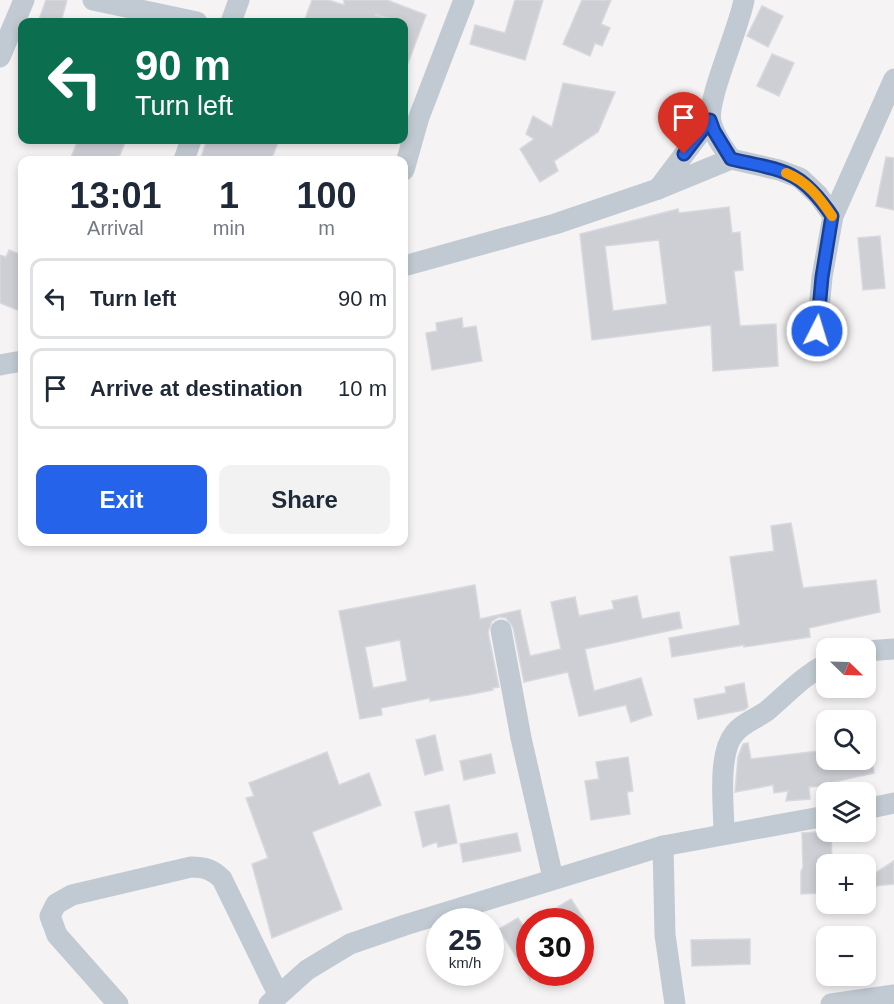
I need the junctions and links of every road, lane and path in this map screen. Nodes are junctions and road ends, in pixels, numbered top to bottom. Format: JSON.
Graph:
{"nodes":[{"id":1,"x":24,"y":0,"type":"edge"},
{"id":2,"x":93,"y":0,"type":"edge"},
{"id":3,"x":239,"y":0,"type":"edge"},
{"id":4,"x":464,"y":0,"type":"edge"},
{"id":5,"x":744,"y":0,"type":"edge"},
{"id":6,"x":178,"y":18,"type":"edge"},
{"id":7,"x":232,"y":18,"type":"edge"},
{"id":8,"x":0,"y":57,"type":"edge"},
{"id":9,"x":894,"y":79,"type":"edge"},
{"id":10,"x":710,"y":120,"type":"junction"},
{"id":11,"x":408,"y":156,"type":"edge"},
{"id":12,"x":731,"y":159,"type":"junction"},
{"id":13,"x":658,"y":189,"type":"junction"},
{"id":14,"x":832,"y":216,"type":"junction"},
{"id":15,"x":408,"y":265,"type":"edge"},
{"id":16,"x":817,"y":331,"type":"dead end"},
{"id":17,"x":18,"y":362,"type":"edge"},
{"id":18,"x":0,"y":365,"type":"edge"},
{"id":19,"x":501,"y":630,"type":"dead end"},
{"id":20,"x":894,"y":648,"type":"edge"},
{"id":21,"x":876,"y":650,"type":"edge"},
{"id":22,"x":816,"y":669,"type":"edge"},
{"id":23,"x":894,"y":803,"type":"edge"},
{"id":24,"x":876,"y":807,"type":"edge"},
{"id":25,"x":816,"y":818,"type":"edge"},
{"id":26,"x":724,"y":834,"type":"junction"},
{"id":27,"x":663,"y":846,"type":"junction"},
{"id":28,"x":553,"y":878,"type":"junction"},
{"id":29,"x":894,"y":995,"type":"edge"},
{"id":30,"x":274,"y":999,"type":"edge"},
{"id":31,"x":118,"y":1004,"type":"edge"},
{"id":32,"x":675,"y":1004,"type":"edge"},
{"id":33,"x":831,"y":1004,"type":"edge"}],
"edges":[{"from":1,"to":8,"type":"street"},
{"from":2,"to":6,"type":"street"},
{"from":3,"to":7,"type":"street"},
{"from":4,"to":11,"type":"street"},
{"from":5,"to":10,"type":"street"},
{"from":9,"to":14,"type":"street"},
{"from":10,"to":12,"type":"street"},
{"from":10,"to":13,"type":"street"},
{"from":12,"to":13,"type":"street"},
{"from":12,"to":14,"type":"street"},
{"from":13,"to":15,"type":"street"},
{"from":14,"to":16,"type":"street"},
{"from":17,"to":18,"type":"street"},
{"from":19,"to":28,"type":"street"},
{"from":20,"to":21,"type":"street"},
{"from":22,"to":26,"type":"street"},
{"from":23,"to":24,"type":"street"},
{"from":25,"to":26,"type":"street"},
{"from":26,"to":27,"type":"street"},
{"from":27,"to":28,"type":"street"},
{"from":27,"to":32,"type":"street"},
{"from":28,"to":30,"type":"street"},
{"from":29,"to":33,"type":"street"},
{"from":30,"to":31,"type":"street"}]}
